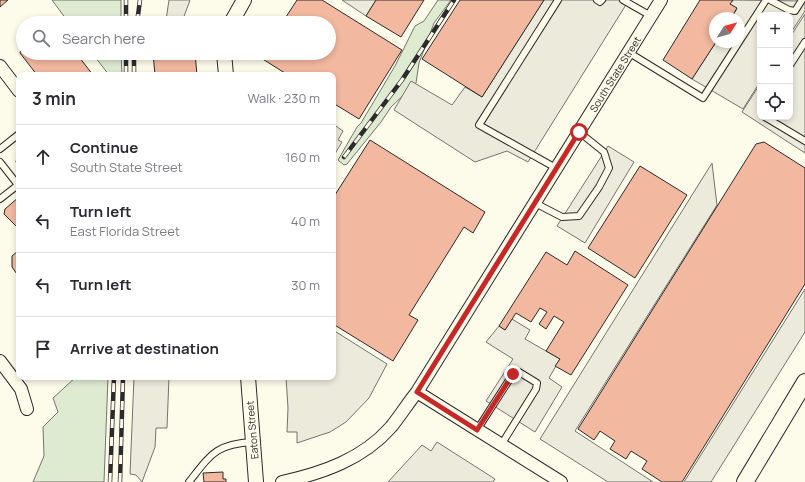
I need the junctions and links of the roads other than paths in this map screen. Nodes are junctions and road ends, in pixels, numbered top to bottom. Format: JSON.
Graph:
{"nodes":[{"id":1,"x":244,"y":0,"type":"edge"},
{"id":2,"x":558,"y":0,"type":"edge"},
{"id":3,"x":597,"y":0,"type":"edge"},
{"id":4,"x":602,"y":0,"type":"edge"},
{"id":5,"x":623,"y":0,"type":"edge"},
{"id":6,"x":661,"y":0,"type":"edge"},
{"id":7,"x":766,"y":0,"type":"edge"},
{"id":8,"x":770,"y":0,"type":"edge"},
{"id":9,"x":802,"y":0,"type":"edge"},
{"id":10,"x":234,"y":16,"type":"edge"},
{"id":11,"x":651,"y":16,"type":"junction"},
{"id":12,"x":745,"y":33,"type":"edge"},
{"id":13,"x":805,"y":42,"type":"edge"},
{"id":14,"x":735,"y":48,"type":"edge"},
{"id":15,"x":628,"y":52,"type":"junction"},
{"id":16,"x":225,"y":60,"type":"edge"},
{"id":17,"x":793,"y":61,"type":"edge"},
{"id":18,"x":0,"y":66,"type":"edge"},
{"id":19,"x":226,"y":72,"type":"edge"},
{"id":20,"x":16,"y":86,"type":"edge"},
{"id":21,"x":770,"y":120,"type":"edge"},
{"id":22,"x":579,"y":132,"type":"junction"},
{"id":23,"x":16,"y":136,"type":"edge"},
{"id":24,"x":805,"y":141,"type":"edge"},
{"id":25,"x":0,"y":149,"type":"edge"},
{"id":26,"x":0,"y":162,"type":"edge"},
{"id":27,"x":556,"y":168,"type":"junction"},
{"id":28,"x":16,"y":182,"type":"edge"},
{"id":29,"x":16,"y":187,"type":"edge"},
{"id":30,"x":0,"y":199,"type":"edge"},
{"id":31,"x":535,"y":202,"type":"junction"},
{"id":32,"x":0,"y":361,"type":"edge"},
{"id":33,"x":248,"y":380,"type":"edge"},
{"id":34,"x":805,"y":382,"type":"edge"},
{"id":35,"x":417,"y":392,"type":"junction"},
{"id":36,"x":27,"y":409,"type":"dead end"},
{"id":37,"x":477,"y":430,"type":"junction"},
{"id":38,"x":253,"y":442,"type":"junction"},
{"id":39,"x":501,"y":445,"type":"junction"},
{"id":40,"x":189,"y":482,"type":"edge"},
{"id":41,"x":256,"y":482,"type":"edge"},
{"id":42,"x":282,"y":482,"type":"edge"},
{"id":43,"x":561,"y":482,"type":"edge"},
{"id":44,"x":745,"y":482,"type":"edge"}],
"edges":[{"from":1,"to":10,"type":"street"},
{"from":2,"to":27,"type":"lane"},
{"from":3,"to":4,"type":"lane"},
{"from":5,"to":11,"type":"lane"},
{"from":6,"to":11,"type":"street","name":"South State Street"},
{"from":7,"to":12,"type":"lane"},
{"from":8,"to":9,"type":"lane"},
{"from":11,"to":15,"type":"street","name":"South State Street"},
{"from":13,"to":17,"type":"lane"},
{"from":14,"to":15,"type":"lane"},
{"from":15,"to":22,"type":"street","name":"South State Street"},
{"from":16,"to":19,"type":"street"},
{"from":18,"to":20,"type":"street"},
{"from":21,"to":24,"type":"lane"},
{"from":22,"to":27,"type":"street","name":"South State Street"},
{"from":22,"to":31,"type":"lane"},
{"from":23,"to":25,"type":"lane"},
{"from":26,"to":28,"type":"lane"},
{"from":27,"to":31,"type":"street","name":"South State Street"},
{"from":29,"to":30,"type":"lane"},
{"from":31,"to":35,"type":"street","name":"South State Street"},
{"from":32,"to":36,"type":"street"},
{"from":33,"to":38,"type":"street","name":"Eaton Street"},
{"from":34,"to":44,"type":"main road"},
{"from":35,"to":37,"type":"street"},
{"from":35,"to":42,"type":"street","name":"South State Street"},
{"from":37,"to":39,"type":"street"},
{"from":37,"to":39,"type":"lane"},
{"from":38,"to":40,"type":"lane"},
{"from":38,"to":41,"type":"street","name":"Eaton Street"},
{"from":39,"to":43,"type":"street"}]}
